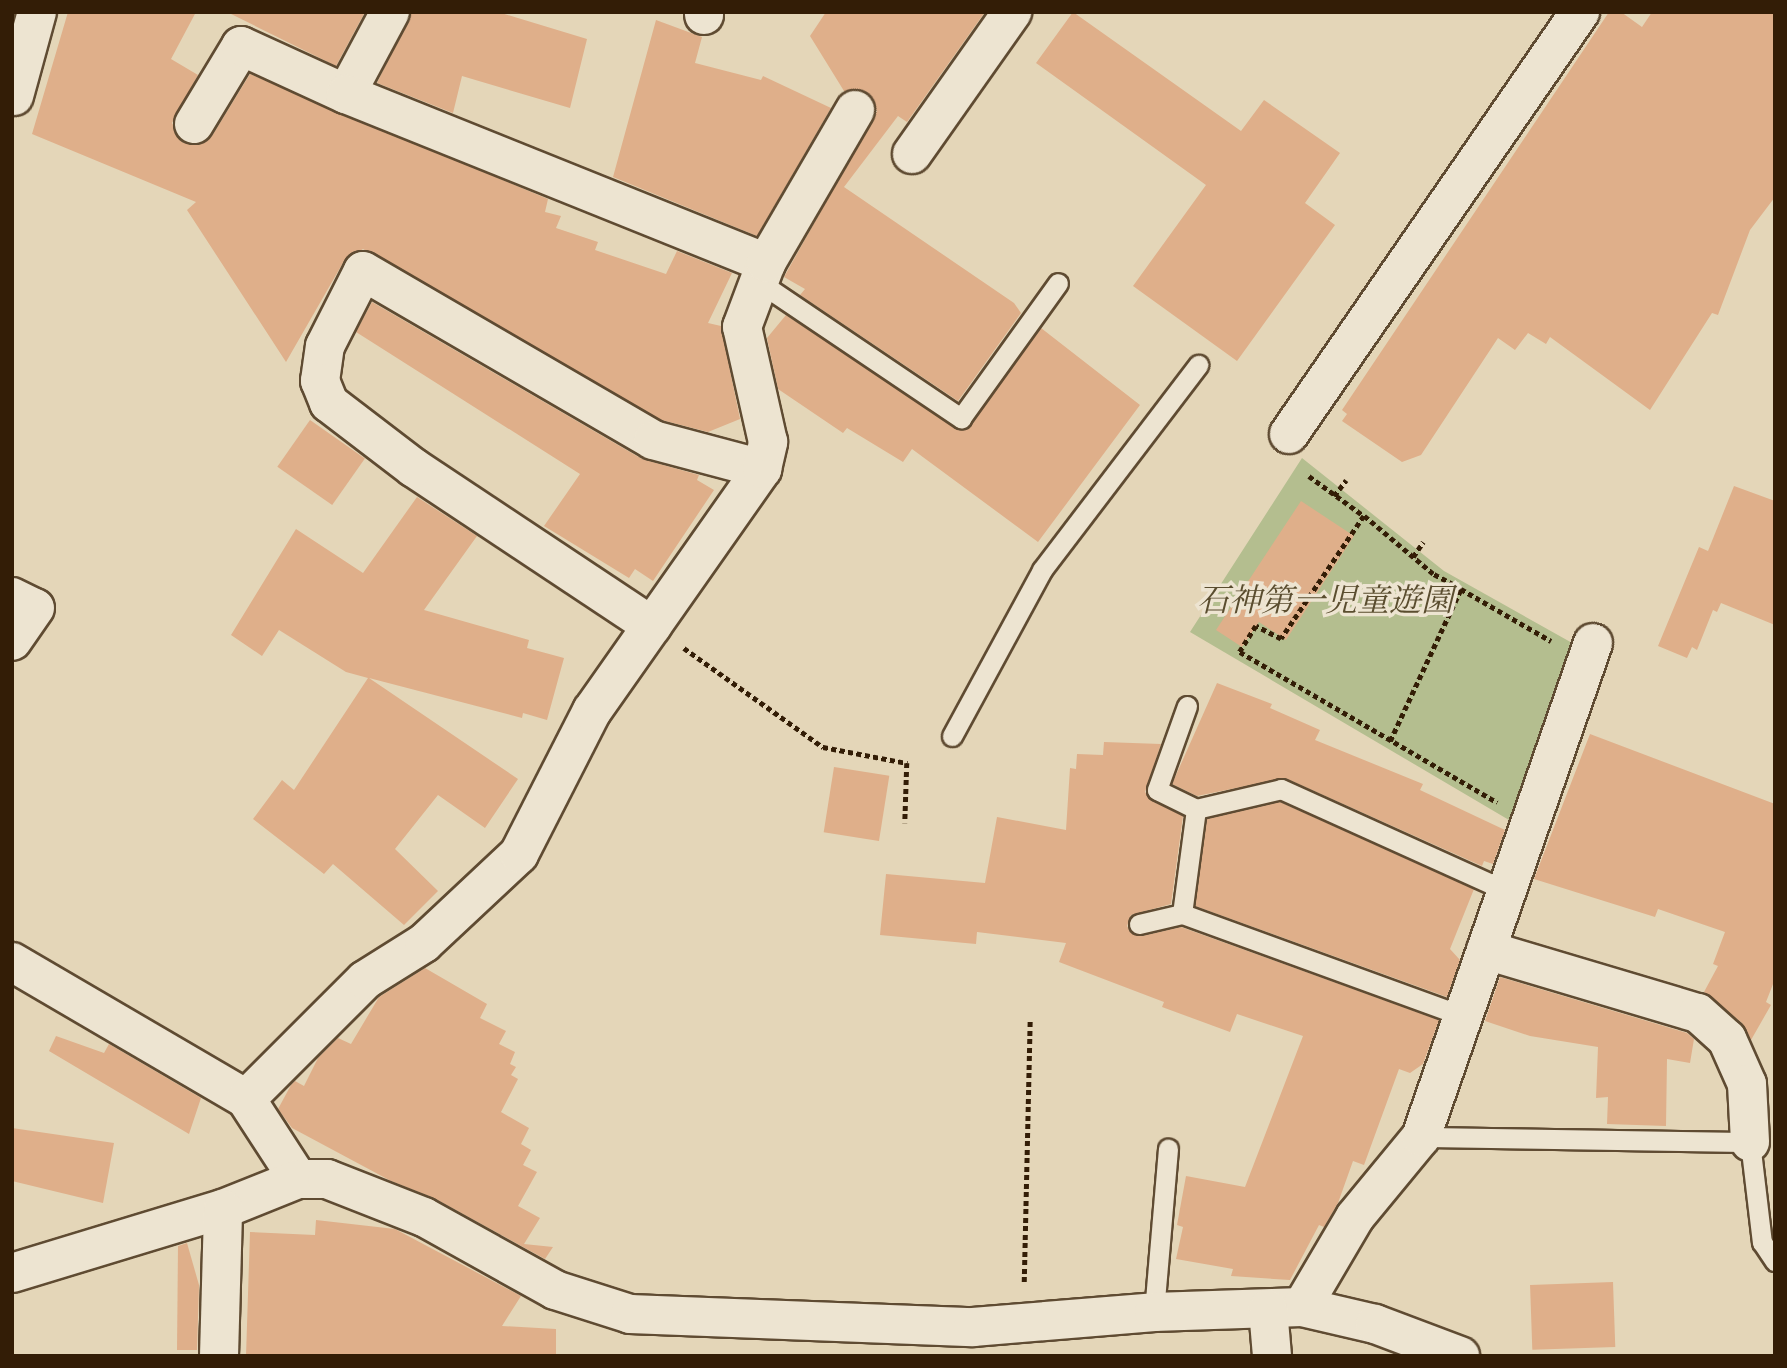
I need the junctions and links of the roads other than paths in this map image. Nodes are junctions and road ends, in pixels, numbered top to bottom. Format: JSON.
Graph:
{"nodes":[{"id":1,"x":37,"y":12,"type":"edge"},
{"id":2,"x":390,"y":12,"type":"edge"},
{"id":3,"x":1013,"y":12,"type":"edge"},
{"id":4,"x":1580,"y":12,"type":"edge"},
{"id":5,"x":346,"y":94,"type":"junction"},
{"id":6,"x":14,"y":96,"type":"edge"},
{"id":7,"x":855,"y":110,"type":"dead end"},
{"id":8,"x":194,"y":124,"type":"dead end"},
{"id":9,"x":912,"y":154,"type":"dead end"},
{"id":10,"x":762,"y":272,"type":"junction"},
{"id":11,"x":1058,"y":283,"type":"dead end"},
{"id":12,"x":1198,"y":365,"type":"dead end"},
{"id":13,"x":1289,"y":434,"type":"dead end"},
{"id":14,"x":762,"y":470,"type":"junction"},
{"id":15,"x":12,"y":597,"type":"edge"},
{"id":16,"x":652,"y":626,"type":"junction"},
{"id":17,"x":12,"y":641,"type":"edge"},
{"id":18,"x":1579,"y":646,"type":"road end"},
{"id":19,"x":1186,"y":706,"type":"dead end"},
{"id":20,"x":952,"y":736,"type":"dead end"},
{"id":21,"x":1196,"y":809,"type":"junction"},
{"id":22,"x":1507,"y":891,"type":"junction"},
{"id":23,"x":1182,"y":914,"type":"junction"},
{"id":24,"x":1139,"y":924,"type":"dead end"},
{"id":25,"x":1486,"y":950,"type":"junction"},
{"id":26,"x":12,"y":962,"type":"edge"},
{"id":27,"x":1463,"y":1016,"type":"junction"},
{"id":28,"x":246,"y":1099,"type":"junction"},
{"id":29,"x":1421,"y":1137,"type":"junction"},
{"id":30,"x":1750,"y":1142,"type":"junction"},
{"id":31,"x":1168,"y":1149,"type":"dead end"},
{"id":32,"x":298,"y":1179,"type":"junction"},
{"id":33,"x":223,"y":1209,"type":"junction"},
{"id":34,"x":1775,"y":1261,"type":"edge"},
{"id":35,"x":12,"y":1272,"type":"edge"},
{"id":36,"x":1285,"y":1308,"type":"junction"},
{"id":37,"x":1154,"y":1312,"type":"junction"},
{"id":38,"x":219,"y":1356,"type":"edge"},
{"id":39,"x":1272,"y":1356,"type":"edge"},
{"id":40,"x":1461,"y":1356,"type":"edge"}],
"edges":[{"from":1,"to":6,"type":"street"},
{"from":2,"to":5,"type":"street"},
{"from":3,"to":9,"type":"street"},
{"from":4,"to":13,"type":"street"},
{"from":5,"to":8,"type":"street"},
{"from":5,"to":10,"type":"street"},
{"from":7,"to":10,"type":"street"},
{"from":10,"to":11,"type":"lane"},
{"from":10,"to":14,"type":"street"},
{"from":12,"to":20,"type":"lane"},
{"from":14,"to":16,"type":"street"},
{"from":14,"to":16,"type":"street"},
{"from":15,"to":17,"type":"street"},
{"from":16,"to":28,"type":"street"},
{"from":18,"to":22,"type":"street"},
{"from":19,"to":21,"type":"lane"},
{"from":21,"to":22,"type":"lane"},
{"from":21,"to":23,"type":"lane"},
{"from":22,"to":25,"type":"street"},
{"from":23,"to":24,"type":"lane"},
{"from":23,"to":27,"type":"lane"},
{"from":25,"to":27,"type":"street"},
{"from":25,"to":30,"type":"street"},
{"from":26,"to":28,"type":"street"},
{"from":27,"to":29,"type":"street"},
{"from":28,"to":32,"type":"street"},
{"from":29,"to":30,"type":"lane"},
{"from":29,"to":36,"type":"street"},
{"from":30,"to":34,"type":"lane"},
{"from":31,"to":37,"type":"lane"},
{"from":32,"to":33,"type":"street"},
{"from":32,"to":37,"type":"street"},
{"from":33,"to":35,"type":"street"},
{"from":33,"to":38,"type":"street"},
{"from":36,"to":37,"type":"street"},
{"from":36,"to":39,"type":"street"},
{"from":36,"to":40,"type":"street"}]}
